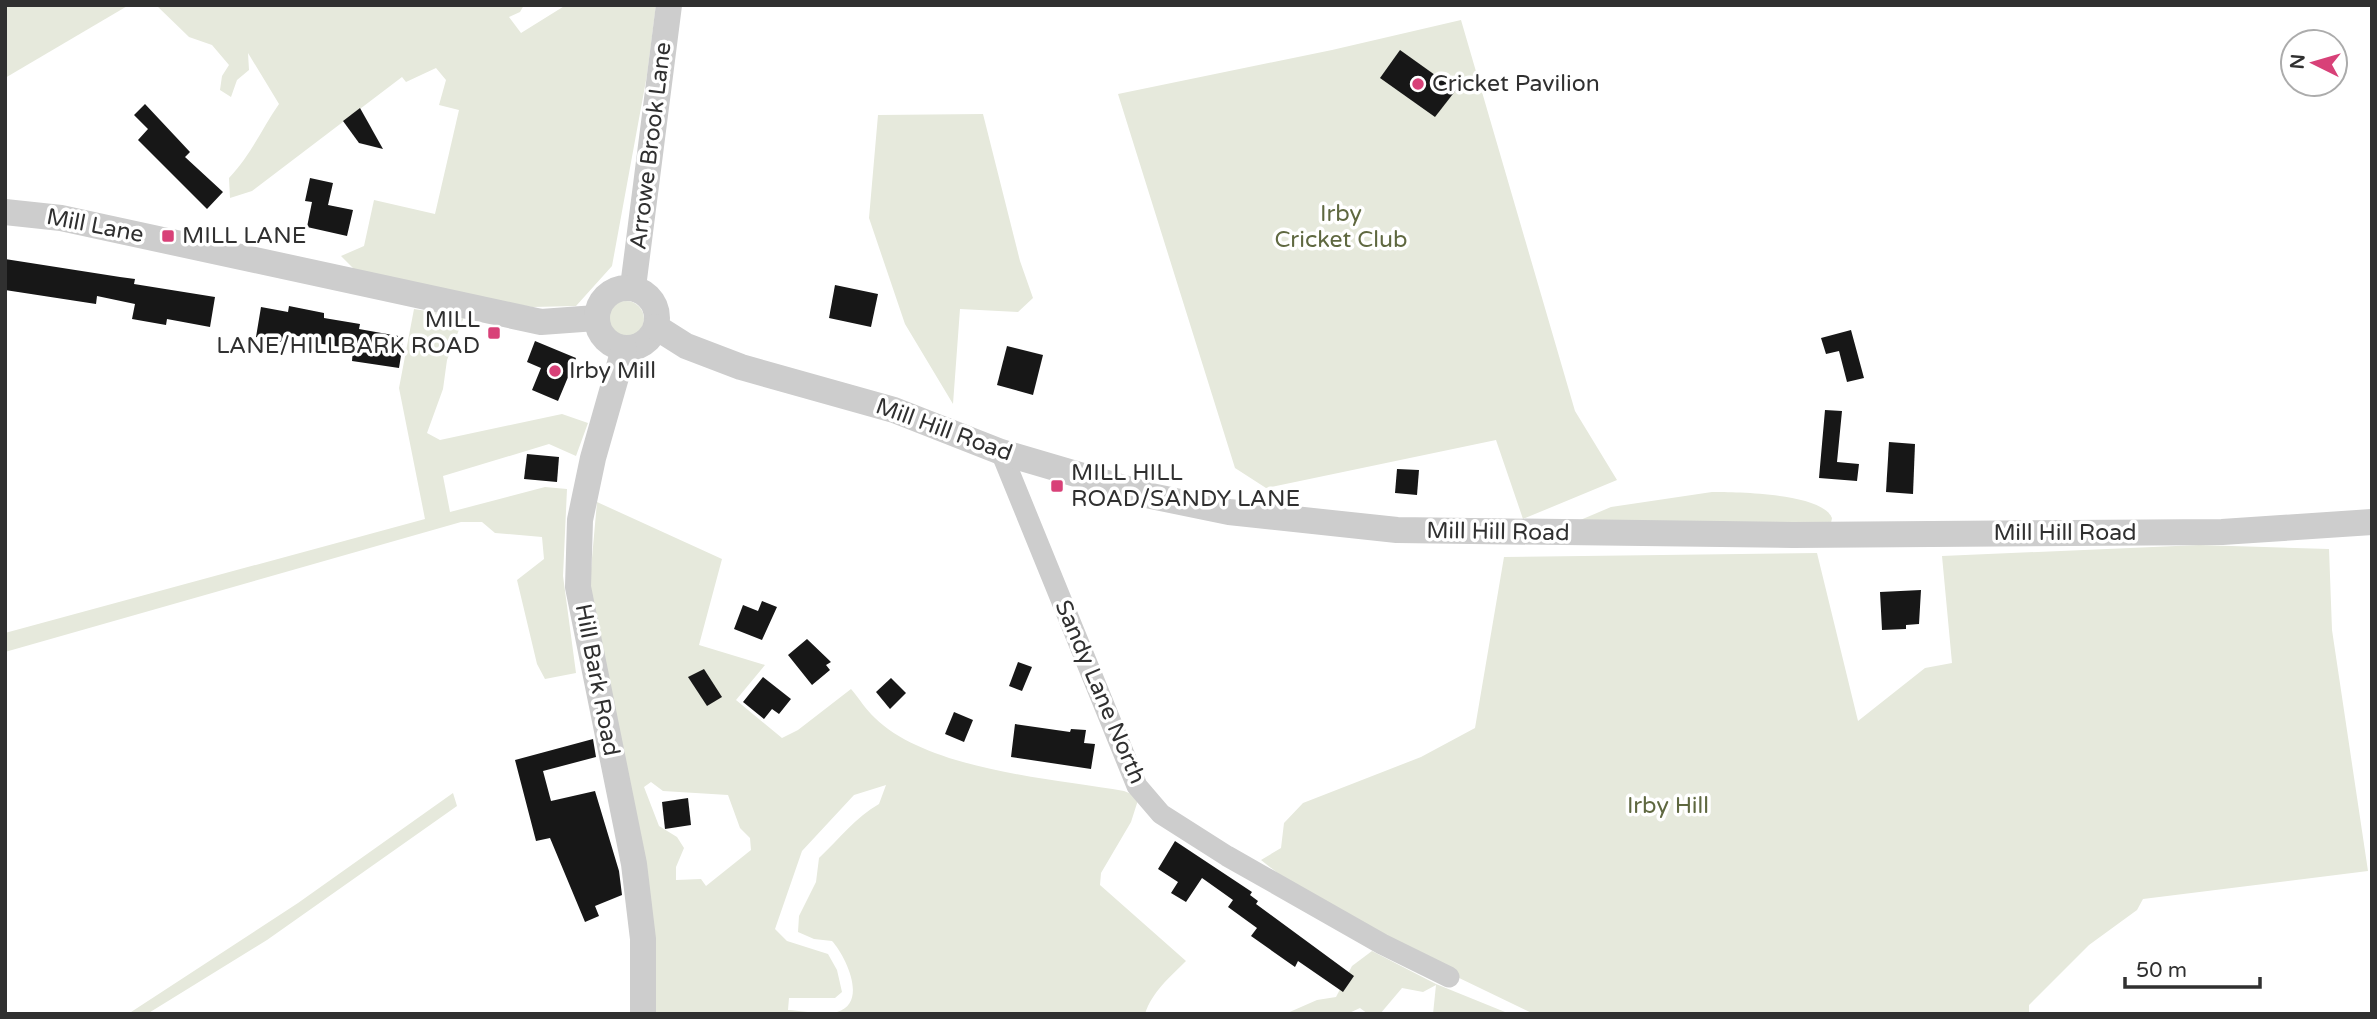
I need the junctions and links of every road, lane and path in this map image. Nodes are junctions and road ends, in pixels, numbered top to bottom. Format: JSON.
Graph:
{"nodes":[{"id":1,"x":669,"y":5,"type":"edge"},
{"id":2,"x":5,"y":212,"type":"edge"},
{"id":3,"x":633,"y":287,"type":"junction"},
{"id":4,"x":596,"y":318,"type":"junction"},
{"id":5,"x":656,"y":327,"type":"junction"},
{"id":6,"x":624,"y":349,"type":"junction"},
{"id":7,"x":1001,"y":452,"type":"junction"},
{"id":8,"x":2372,"y":522,"type":"edge"},
{"id":9,"x":1449,"y":977,"type":"dead end"},
{"id":10,"x":643,"y":1014,"type":"edge"}],
"edges":[{"from":1,"to":3,"type":"street","name":"Arrowe Brook Lane"},
{"from":2,"to":4,"type":"street","name":"Mill Lane"},
{"from":3,"to":4,"type":"street"},
{"from":3,"to":5,"type":"street"},
{"from":4,"to":6,"type":"street"},
{"from":5,"to":6,"type":"street"},
{"from":5,"to":7,"type":"street","name":"Mill Hill Road"},
{"from":6,"to":10,"type":"street","name":"Hill Bark Road"},
{"from":7,"to":8,"type":"street","name":"Mill Hill Road"},
{"from":7,"to":9,"type":"street","name":"Sandy Lane North"}]}
